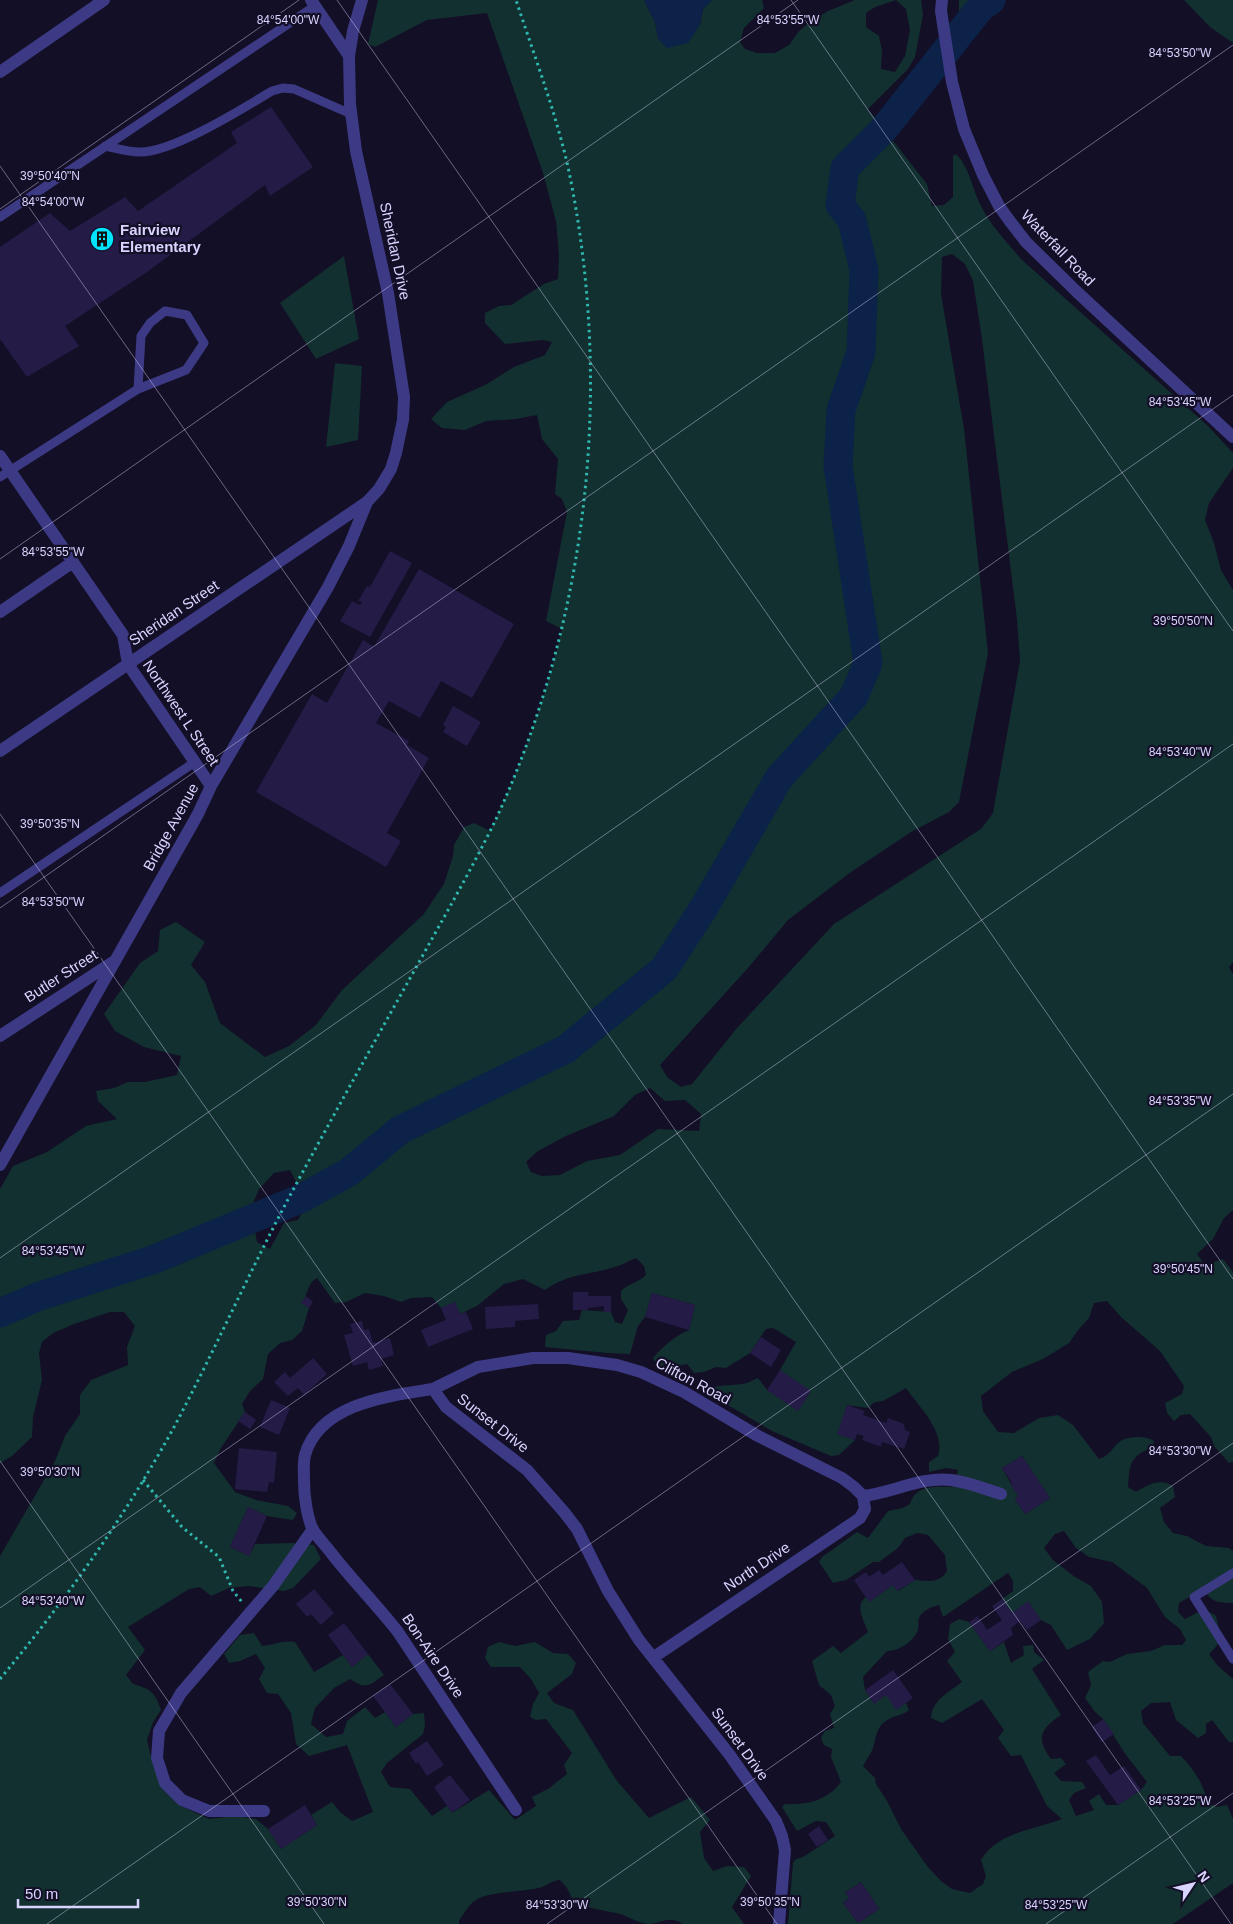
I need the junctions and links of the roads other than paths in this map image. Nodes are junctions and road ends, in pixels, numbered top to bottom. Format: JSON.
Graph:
{"nodes":[{"id":1,"x":104,"y":0,"type":"edge"},
{"id":2,"x":362,"y":0,"type":"edge"},
{"id":3,"x":313,"y":3,"type":"edge"},
{"id":4,"x":942,"y":5,"type":"edge"},
{"id":5,"x":349,"y":56,"type":"junction"},
{"id":6,"x":0,"y":72,"type":"edge"},
{"id":7,"x":351,"y":114,"type":"junction"},
{"id":8,"x":105,"y":146,"type":"junction"},
{"id":9,"x":0,"y":217,"type":"edge"},
{"id":10,"x":138,"y":388,"type":"junction"},
{"id":11,"x":1233,"y":437,"type":"edge"},
{"id":12,"x":0,"y":456,"type":"edge"},
{"id":13,"x":5,"y":474,"type":"edge"},
{"id":14,"x":367,"y":502,"type":"junction"},
{"id":15,"x":72,"y":562,"type":"junction"},
{"id":16,"x":0,"y":612,"type":"edge"},
{"id":17,"x":128,"y":664,"type":"junction"},
{"id":18,"x":0,"y":751,"type":"edge"},
{"id":19,"x":195,"y":762,"type":"junction"},
{"id":20,"x":211,"y":786,"type":"junction"},
{"id":21,"x":0,"y":893,"type":"edge"},
{"id":22,"x":115,"y":960,"type":"junction"},
{"id":23,"x":0,"y":1036,"type":"edge"},
{"id":24,"x":0,"y":1165,"type":"edge"},
{"id":25,"x":433,"y":1389,"type":"junction"},
{"id":26,"x":1001,"y":1494,"type":"dead end"},
{"id":27,"x":863,"y":1496,"type":"junction"},
{"id":28,"x":313,"y":1529,"type":"junction"},
{"id":29,"x":1233,"y":1572,"type":"edge"},
{"id":30,"x":654,"y":1657,"type":"junction"},
{"id":31,"x":1233,"y":1659,"type":"edge"},
{"id":32,"x":516,"y":1810,"type":"dead end"},
{"id":33,"x":264,"y":1811,"type":"dead end"},
{"id":34,"x":779,"y":1924,"type":"edge"}],
"edges":[{"from":1,"to":6,"type":"street"},
{"from":2,"to":5,"type":"street","name":"Sheridan Drive"},
{"from":3,"to":5,"type":"street"},
{"from":3,"to":8,"type":"lane"},
{"from":4,"to":11,"type":"street","name":"Waterfall Road"},
{"from":5,"to":7,"type":"street","name":"Sheridan Drive"},
{"from":7,"to":8,"type":"lane"},
{"from":7,"to":14,"type":"street","name":"Sheridan Drive"},
{"from":8,"to":9,"type":"lane"},
{"from":10,"to":10,"type":"lane"},
{"from":10,"to":13,"type":"lane"},
{"from":12,"to":13,"type":"street","name":"Northwest L Street"},
{"from":13,"to":15,"type":"street","name":"Northwest L Street"},
{"from":14,"to":17,"type":"street","name":"Sheridan Street"},
{"from":14,"to":20,"type":"street","name":"Bridge Avenue"},
{"from":15,"to":16,"type":"street"},
{"from":15,"to":17,"type":"street","name":"Northwest L Street"},
{"from":17,"to":18,"type":"street","name":"Sheridan Street"},
{"from":17,"to":19,"type":"street","name":"Northwest L Street"},
{"from":19,"to":20,"type":"street","name":"Northwest L Street"},
{"from":19,"to":21,"type":"lane"},
{"from":20,"to":22,"type":"street","name":"Bridge Avenue"},
{"from":22,"to":23,"type":"street","name":"Butler Street"},
{"from":22,"to":24,"type":"street","name":"Bridge Avenue"},
{"from":25,"to":27,"type":"street","name":"Clifton Road"},
{"from":25,"to":28,"type":"street"},
{"from":25,"to":30,"type":"street","name":"Sunset Drive"},
{"from":26,"to":27,"type":"street"},
{"from":27,"to":30,"type":"street","name":"North Drive"},
{"from":28,"to":32,"type":"street","name":"Bon-Aire Drive"},
{"from":28,"to":33,"type":"street"},
{"from":29,"to":31,"type":"lane"},
{"from":30,"to":34,"type":"street","name":"Sunset Drive"}]}
